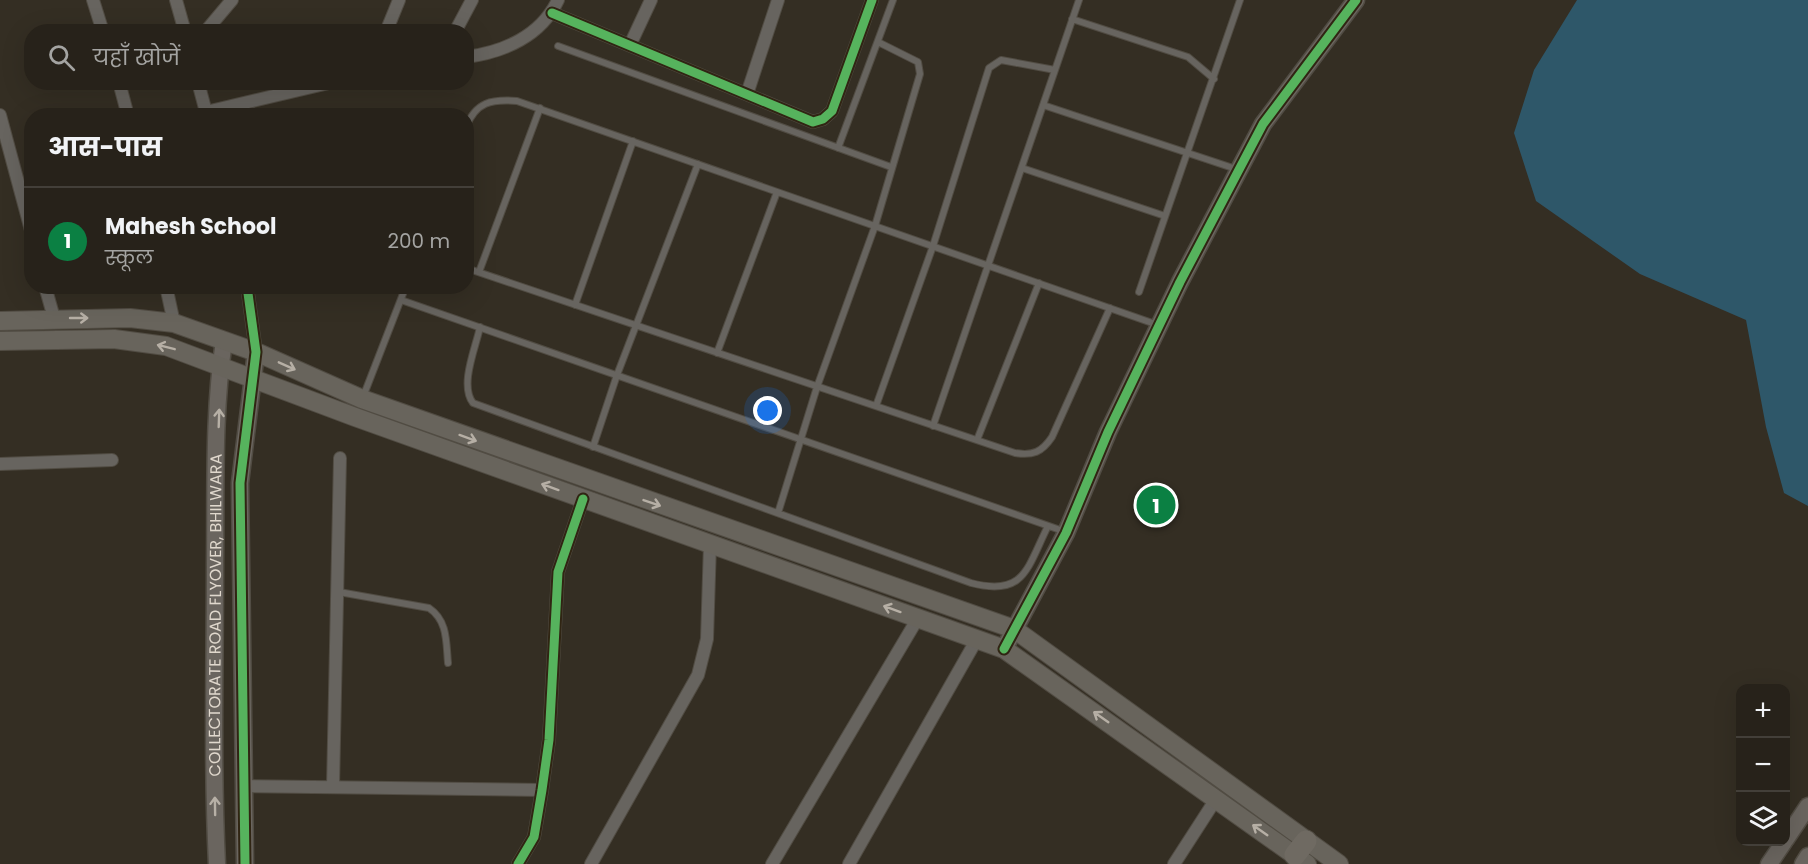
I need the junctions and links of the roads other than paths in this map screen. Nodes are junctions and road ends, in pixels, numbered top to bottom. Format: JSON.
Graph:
{"nodes":[{"id":1,"x":93,"y":0,"type":"edge"},
{"id":2,"x":176,"y":0,"type":"edge"},
{"id":3,"x":232,"y":0,"type":"edge"},
{"id":4,"x":399,"y":0,"type":"edge"},
{"id":5,"x":472,"y":0,"type":"edge"},
{"id":6,"x":558,"y":0,"type":"edge"},
{"id":7,"x":651,"y":0,"type":"edge"},
{"id":8,"x":778,"y":0,"type":"edge"},
{"id":9,"x":872,"y":0,"type":"edge"},
{"id":10,"x":893,"y":0,"type":"edge"},
{"id":11,"x":1079,"y":0,"type":"edge"},
{"id":12,"x":1240,"y":0,"type":"edge"},
{"id":13,"x":1356,"y":0,"type":"edge"},
{"id":14,"x":552,"y":13,"type":"junction"},
{"id":15,"x":1072,"y":19,"type":"junction"},
{"id":16,"x":100,"y":24,"type":"edge"},
{"id":17,"x":183,"y":24,"type":"edge"},
{"id":18,"x":212,"y":24,"type":"edge"},
{"id":19,"x":389,"y":24,"type":"edge"},
{"id":20,"x":459,"y":24,"type":"edge"},
{"id":21,"x":878,"y":42,"type":"junction"},
{"id":22,"x":630,"y":45,"type":"junction"},
{"id":23,"x":558,"y":46,"type":"dead end"},
{"id":24,"x":474,"y":55,"type":"edge"},
{"id":25,"x":1055,"y":70,"type":"junction"},
{"id":26,"x":1214,"y":79,"type":"junction"},
{"id":27,"x":121,"y":90,"type":"edge"},
{"id":28,"x":200,"y":90,"type":"edge"},
{"id":29,"x":302,"y":90,"type":"edge"},
{"id":30,"x":747,"y":94,"type":"junction"},
{"id":31,"x":1043,"y":105,"type":"junction"},
{"id":32,"x":126,"y":108,"type":"edge"},
{"id":33,"x":205,"y":108,"type":"edge"},
{"id":34,"x":231,"y":108,"type":"edge"},
{"id":35,"x":540,"y":108,"type":"junction"},
{"id":36,"x":474,"y":112,"type":"edge"},
{"id":37,"x":0,"y":115,"type":"edge"},
{"id":38,"x":2,"y":130,"type":"edge"},
{"id":39,"x":633,"y":141,"type":"junction"},
{"id":40,"x":838,"y":148,"type":"junction"},
{"id":41,"x":1188,"y":152,"type":"junction"},
{"id":42,"x":698,"y":164,"type":"junction"},
{"id":43,"x":891,"y":167,"type":"junction"},
{"id":44,"x":1022,"y":168,"type":"junction"},
{"id":45,"x":1239,"y":170,"type":"junction"},
{"id":46,"x":777,"y":192,"type":"junction"},
{"id":47,"x":24,"y":206,"type":"edge"},
{"id":48,"x":1166,"y":216,"type":"junction"},
{"id":49,"x":876,"y":226,"type":"junction"},
{"id":50,"x":933,"y":246,"type":"junction"},
{"id":51,"x":989,"y":266,"type":"junction"},
{"id":52,"x":474,"y":270,"type":"edge"},
{"id":53,"x":479,"y":272,"type":"junction"},
{"id":54,"x":1038,"y":283,"type":"junction"},
{"id":55,"x":1139,"y":292,"type":"dead end"},
{"id":56,"x":47,"y":294,"type":"edge"},
{"id":57,"x":168,"y":294,"type":"edge"},
{"id":58,"x":248,"y":294,"type":"edge"},
{"id":59,"x":403,"y":294,"type":"edge"},
{"id":60,"x":401,"y":300,"type":"junction"},
{"id":61,"x":575,"y":305,"type":"junction"},
{"id":62,"x":1110,"y":308,"type":"junction"},
{"id":63,"x":54,"y":318,"type":"junction"},
{"id":64,"x":0,"y":321,"type":"edge"},
{"id":65,"x":174,"y":323,"type":"junction"},
{"id":66,"x":1159,"y":325,"type":"junction"},
{"id":67,"x":637,"y":326,"type":"junction"},
{"id":68,"x":480,"y":327,"type":"junction"},
{"id":69,"x":0,"y":341,"type":"edge"},
{"id":70,"x":225,"y":341,"type":"junction"},
{"id":71,"x":256,"y":352,"type":"junction"},
{"id":72,"x":717,"y":353,"type":"junction"},
{"id":73,"x":220,"y":367,"type":"junction"},
{"id":74,"x":617,"y":375,"type":"junction"},
{"id":75,"x":254,"y":380,"type":"junction"},
{"id":76,"x":817,"y":387,"type":"junction"},
{"id":77,"x":362,"y":399,"type":"junction"},
{"id":78,"x":876,"y":406,"type":"junction"},
{"id":79,"x":355,"y":417,"type":"junction"},
{"id":80,"x":933,"y":426,"type":"junction"},
{"id":81,"x":977,"y":440,"type":"junction"},
{"id":82,"x":802,"y":441,"type":"junction"},
{"id":83,"x":593,"y":447,"type":"junction"},
{"id":84,"x":340,"y":459,"type":"dead end"},
{"id":85,"x":112,"y":460,"type":"dead end"},
{"id":86,"x":0,"y":464,"type":"edge"},
{"id":87,"x":583,"y":499,"type":"junction"},
{"id":88,"x":778,"y":513,"type":"junction"},
{"id":89,"x":1048,"y":526,"type":"junction"},
{"id":90,"x":1066,"y":532,"type":"junction"},
{"id":91,"x":710,"y":544,"type":"junction"},
{"id":92,"x":339,"y":592,"type":"junction"},
{"id":93,"x":918,"y":618,"type":"junction"},
{"id":94,"x":1014,"y":629,"type":"junction"},
{"id":95,"x":977,"y":639,"type":"junction"},
{"id":96,"x":1004,"y":649,"type":"junction"},
{"id":97,"x":448,"y":663,"type":"dead end"},
{"id":98,"x":244,"y":786,"type":"junction"},
{"id":99,"x":333,"y":787,"type":"junction"},
{"id":100,"x":542,"y":790,"type":"junction"},
{"id":101,"x":1216,"y":799,"type":"junction"},
{"id":102,"x":1808,"y":806,"type":"edge"},
{"id":103,"x":1790,"y":833,"type":"edge"},
{"id":104,"x":1781,"y":846,"type":"edge"},
{"id":105,"x":1303,"y":853,"type":"edge"},
{"id":106,"x":1808,"y":856,"type":"edge"},
{"id":107,"x":217,"y":864,"type":"edge"},
{"id":108,"x":244,"y":864,"type":"edge"},
{"id":109,"x":518,"y":864,"type":"edge"},
{"id":110,"x":591,"y":864,"type":"edge"},
{"id":111,"x":772,"y":864,"type":"edge"},
{"id":112,"x":849,"y":864,"type":"edge"},
{"id":113,"x":1174,"y":864,"type":"edge"},
{"id":114,"x":1339,"y":864,"type":"edge"},
{"id":115,"x":1769,"y":864,"type":"edge"},
{"id":116,"x":1803,"y":864,"type":"edge"}],
"edges":[{"from":1,"to":16,"type":"street"},
{"from":2,"to":17,"type":"street"},
{"from":3,"to":18,"type":"street"},
{"from":4,"to":19,"type":"street"},
{"from":5,"to":20,"type":"street"},
{"from":6,"to":14,"type":"street"},
{"from":7,"to":22,"type":"street"},
{"from":8,"to":30,"type":"street"},
{"from":9,"to":30,"type":"street"},
{"from":10,"to":21,"type":"lane"},
{"from":11,"to":15,"type":"lane"},
{"from":12,"to":26,"type":"lane"},
{"from":13,"to":45,"type":"street"},
{"from":14,"to":22,"type":"street"},
{"from":14,"to":24,"type":"street"},
{"from":15,"to":25,"type":"lane"},
{"from":15,"to":26,"type":"lane"},
{"from":21,"to":40,"type":"lane"},
{"from":21,"to":43,"type":"lane"},
{"from":22,"to":30,"type":"street"},
{"from":23,"to":40,"type":"lane"},
{"from":25,"to":31,"type":"lane"},
{"from":25,"to":50,"type":"lane"},
{"from":26,"to":41,"type":"lane"},
{"from":27,"to":32,"type":"street"},
{"from":28,"to":33,"type":"street"},
{"from":29,"to":34,"type":"street"},
{"from":31,"to":41,"type":"lane"},
{"from":31,"to":44,"type":"lane"},
{"from":35,"to":36,"type":"lane"},
{"from":35,"to":39,"type":"lane"},
{"from":35,"to":53,"type":"lane"},
{"from":37,"to":38,"type":"street"},
{"from":38,"to":47,"type":"street"},
{"from":39,"to":42,"type":"lane"},
{"from":39,"to":61,"type":"lane"},
{"from":40,"to":43,"type":"lane"},
{"from":41,"to":45,"type":"lane"},
{"from":41,"to":48,"type":"lane"},
{"from":42,"to":46,"type":"lane"},
{"from":42,"to":67,"type":"lane"},
{"from":43,"to":49,"type":"lane"},
{"from":44,"to":48,"type":"lane"},
{"from":44,"to":51,"type":"lane"},
{"from":45,"to":66,"type":"street"},
{"from":46,"to":49,"type":"lane"},
{"from":46,"to":72,"type":"lane"},
{"from":48,"to":55,"type":"lane"},
{"from":49,"to":50,"type":"lane"},
{"from":49,"to":76,"type":"lane"},
{"from":50,"to":51,"type":"lane"},
{"from":50,"to":78,"type":"lane"},
{"from":51,"to":54,"type":"lane"},
{"from":51,"to":80,"type":"lane"},
{"from":52,"to":53,"type":"lane"},
{"from":53,"to":61,"type":"lane"},
{"from":54,"to":62,"type":"lane"},
{"from":54,"to":81,"type":"lane"},
{"from":56,"to":63,"type":"street"},
{"from":57,"to":65,"type":"street"},
{"from":58,"to":71,"type":"street"},
{"from":59,"to":60,"type":"lane"},
{"from":60,"to":68,"type":"lane"},
{"from":60,"to":77,"type":"lane"},
{"from":61,"to":67,"type":"lane"},
{"from":62,"to":66,"type":"lane"},
{"from":62,"to":81,"type":"lane"},
{"from":63,"to":64,"type":"main road"},
{"from":63,"to":65,"type":"main road","one_way":true},
{"from":65,"to":70,"type":"main road"},
{"from":66,"to":90,"type":"street"},
{"from":67,"to":72,"type":"lane"},
{"from":67,"to":74,"type":"lane"},
{"from":68,"to":74,"type":"lane"},
{"from":68,"to":83,"type":"lane"},
{"from":73,"to":69,"type":"main road","one_way":true},
{"from":70,"to":71,"type":"main road"},
{"from":70,"to":73,"type":"street","name":"COLLECTORATE ROAD FLYOVER, BHILWARA"},
{"from":71,"to":75,"type":"street"},
{"from":71,"to":77,"type":"main road","one_way":true},
{"from":72,"to":76,"type":"lane"},
{"from":73,"to":75,"type":"main road"},
{"from":107,"to":73,"type":"street","name":"COLLECTORATE ROAD FLYOVER, BHILWARA","one_way":true},
{"from":74,"to":82,"type":"lane"},
{"from":74,"to":83,"type":"lane"},
{"from":75,"to":79,"type":"main road"},
{"from":75,"to":98,"type":"street"},
{"from":76,"to":78,"type":"lane"},
{"from":76,"to":82,"type":"lane"},
{"from":77,"to":79,"type":"lane"},
{"from":77,"to":94,"type":"main road","one_way":true},
{"from":78,"to":80,"type":"lane"},
{"from":87,"to":79,"type":"main road","one_way":true},
{"from":80,"to":81,"type":"lane"},
{"from":82,"to":88,"type":"lane"},
{"from":82,"to":89,"type":"lane"},
{"from":83,"to":88,"type":"lane"},
{"from":84,"to":92,"type":"street"},
{"from":85,"to":86,"type":"street"},
{"from":87,"to":91,"type":"main road"},
{"from":87,"to":100,"type":"street"},
{"from":88,"to":89,"type":"lane"},
{"from":89,"to":90,"type":"lane"},
{"from":90,"to":94,"type":"street"},
{"from":93,"to":91,"type":"main road","one_way":true},
{"from":91,"to":110,"type":"street"},
{"from":92,"to":97,"type":"lane"},
{"from":92,"to":99,"type":"street"},
{"from":93,"to":95,"type":"main road"},
{"from":93,"to":111,"type":"street"},
{"from":94,"to":96,"type":"street"},
{"from":94,"to":105,"type":"main road"},
{"from":95,"to":96,"type":"main road"},
{"from":95,"to":112,"type":"street"},
{"from":101,"to":96,"type":"main road","one_way":true},
{"from":98,"to":99,"type":"street"},
{"from":98,"to":108,"type":"street"},
{"from":99,"to":100,"type":"street"},
{"from":100,"to":109,"type":"street"},
{"from":105,"to":101,"type":"main road","one_way":true},
{"from":101,"to":113,"type":"street"},
{"from":102,"to":103,"type":"street"},
{"from":104,"to":115,"type":"street"},
{"from":105,"to":114,"type":"main road"},
{"from":106,"to":116,"type":"street"}]}
